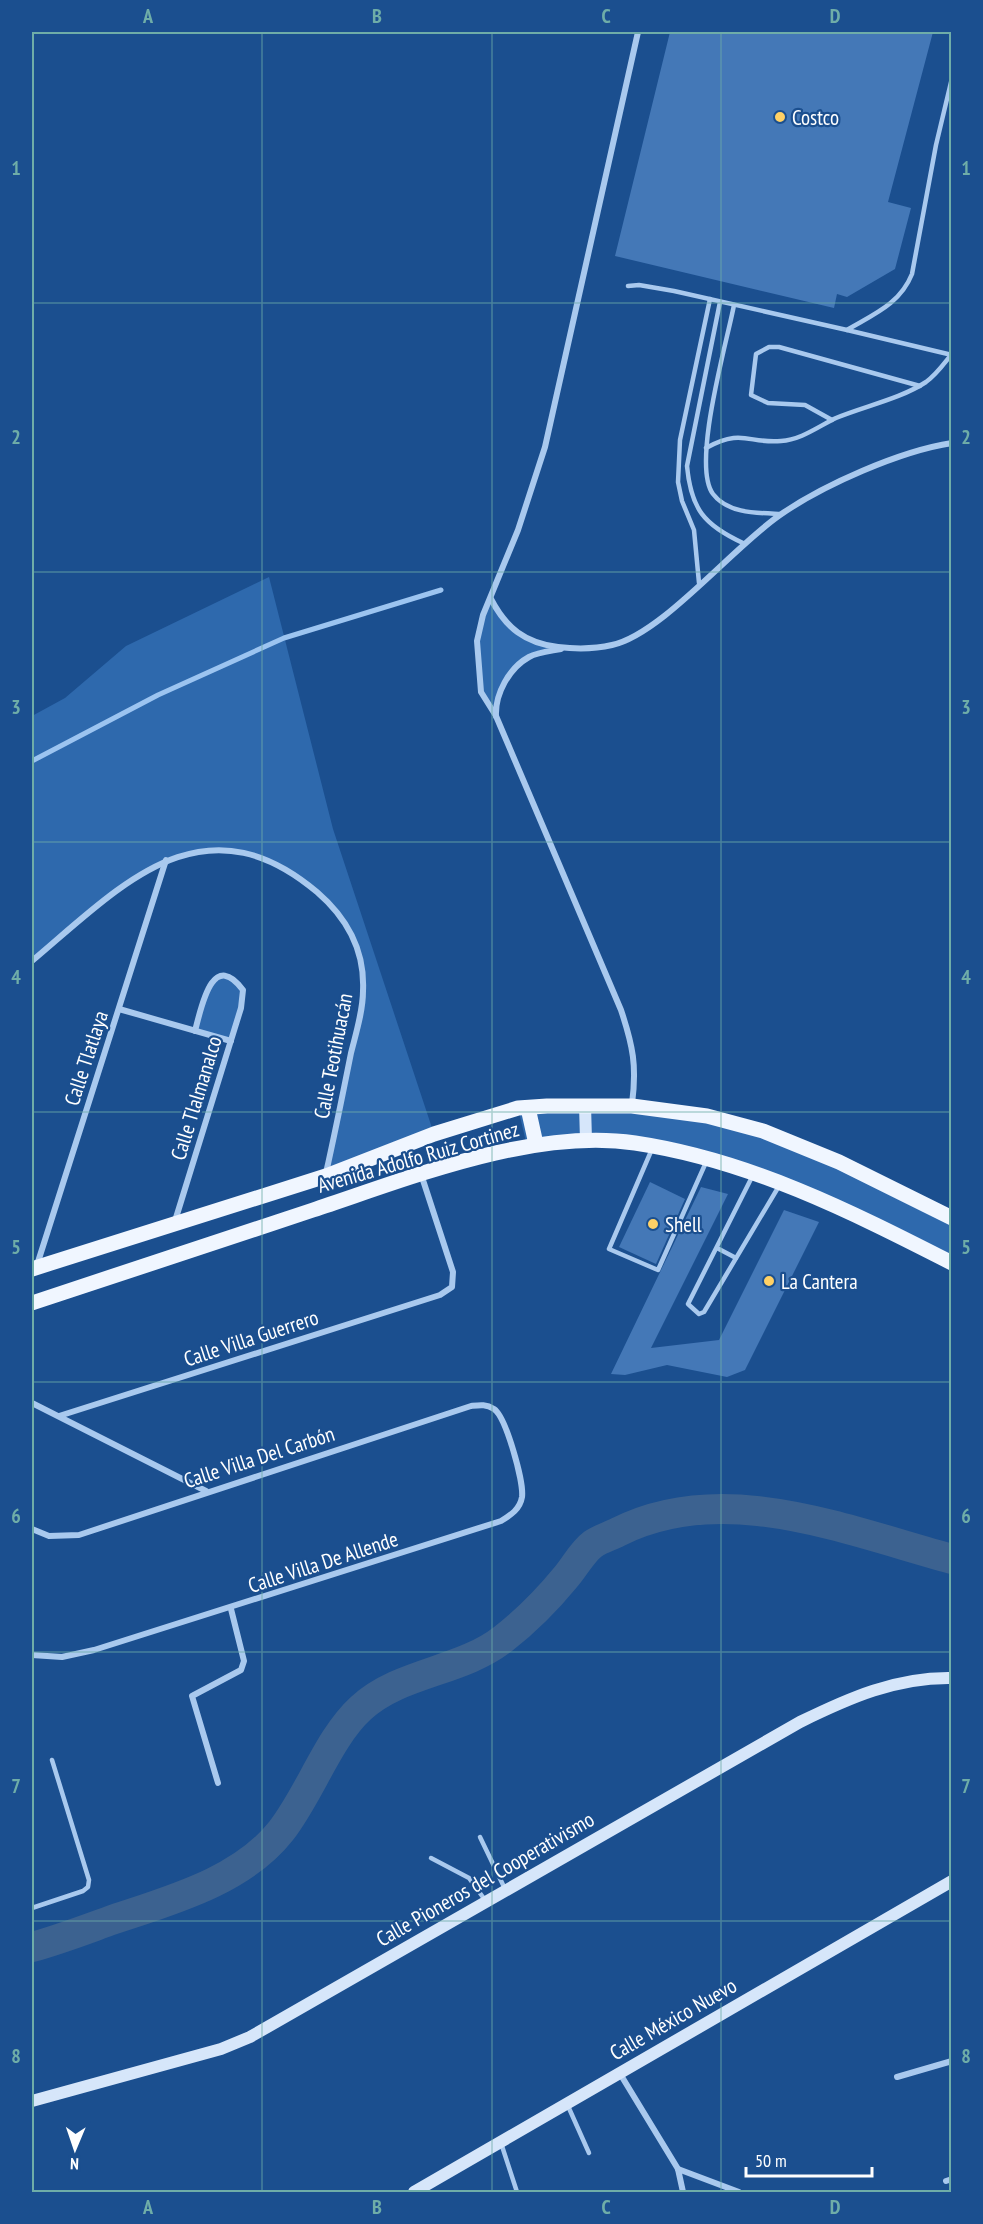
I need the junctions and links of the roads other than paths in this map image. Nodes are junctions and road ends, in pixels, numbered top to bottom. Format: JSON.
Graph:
{"nodes":[{"id":1,"x":638,"y":32,"type":"edge"},
{"id":2,"x":951,"y":78,"type":"edge"},
{"id":3,"x":628,"y":286,"type":"dead end"},
{"id":4,"x":710,"y":299,"type":"junction"},
{"id":5,"x":720,"y":302,"type":"junction"},
{"id":6,"x":734,"y":305,"type":"junction"},
{"id":7,"x":847,"y":330,"type":"junction"},
{"id":8,"x":951,"y":355,"type":"edge"},
{"id":9,"x":920,"y":386,"type":"junction"},
{"id":10,"x":832,"y":420,"type":"junction"},
{"id":11,"x":951,"y":443,"type":"edge"},
{"id":12,"x":706,"y":448,"type":"junction"},
{"id":13,"x":782,"y":514,"type":"junction"},
{"id":14,"x":743,"y":543,"type":"junction"},
{"id":15,"x":699,"y":584,"type":"junction"},
{"id":16,"x":491,"y":599,"type":"junction"},
{"id":17,"x":568,"y":648,"type":"junction"},
{"id":18,"x":496,"y":716,"type":"junction"},
{"id":19,"x":166,"y":859,"type":"junction"},
{"id":20,"x":32,"y":962,"type":"edge"},
{"id":21,"x":119,"y":1010,"type":"junction"},
{"id":22,"x":195,"y":1031,"type":"junction"},
{"id":23,"x":231,"y":1041,"type":"junction"},
{"id":24,"x":585,"y":1105,"type":"junction"},
{"id":25,"x":632,"y":1106,"type":"junction"},
{"id":26,"x":528,"y":1108,"type":"junction"},
{"id":27,"x":586,"y":1140,"type":"junction"},
{"id":28,"x":536,"y":1144,"type":"junction"},
{"id":29,"x":653,"y":1146,"type":"junction"},
{"id":30,"x":708,"y":1158,"type":"junction"},
{"id":31,"x":754,"y":1172,"type":"junction"},
{"id":32,"x":421,"y":1174,"type":"junction"},
{"id":33,"x":326,"y":1176,"type":"junction"},
{"id":34,"x":781,"y":1182,"type":"junction"},
{"id":35,"x":951,"y":1218,"type":"edge"},
{"id":36,"x":173,"y":1226,"type":"junction"},
{"id":37,"x":717,"y":1248,"type":"junction"},
{"id":38,"x":736,"y":1257,"type":"junction"},
{"id":39,"x":951,"y":1263,"type":"edge"},
{"id":40,"x":34,"y":1268,"type":"edge"},
{"id":41,"x":32,"y":1303,"type":"edge"},
{"id":42,"x":32,"y":1402,"type":"edge"},
{"id":43,"x":496,"y":1409,"type":"joint"},
{"id":44,"x":58,"y":1416,"type":"junction"},
{"id":45,"x":206,"y":1491,"type":"junction"},
{"id":46,"x":32,"y":1529,"type":"edge"},
{"id":47,"x":231,"y":1609,"type":"junction"},
{"id":48,"x":32,"y":1655,"type":"edge"},
{"id":49,"x":951,"y":1678,"type":"edge"},
{"id":50,"x":52,"y":1760,"type":"dead end"},
{"id":51,"x":218,"y":1783,"type":"dead end"},
{"id":52,"x":480,"y":1837,"type":"dead end"},
{"id":53,"x":431,"y":1858,"type":"dead end"},
{"id":54,"x":951,"y":1881,"type":"edge"},
{"id":55,"x":505,"y":1889,"type":"junction"},
{"id":56,"x":485,"y":1900,"type":"junction"},
{"id":57,"x":32,"y":1908,"type":"edge"},
{"id":58,"x":951,"y":2061,"type":"edge"},
{"id":59,"x":619,"y":2072,"type":"junction"},
{"id":60,"x":897,"y":2077,"type":"dead end"},
{"id":61,"x":32,"y":2101,"type":"edge"},
{"id":62,"x":567,"y":2103,"type":"junction"},
{"id":63,"x":500,"y":2141,"type":"junction"},
{"id":64,"x":588,"y":2153,"type":"dead end"},
{"id":65,"x":678,"y":2169,"type":"junction"},
{"id":66,"x":414,"y":2193,"type":"edge"},
{"id":67,"x":517,"y":2193,"type":"edge"},
{"id":68,"x":683,"y":2193,"type":"edge"},
{"id":69,"x":739,"y":2193,"type":"edge"}],
"edges":[{"from":1,"to":16,"type":"street"},
{"from":2,"to":7,"type":"lane"},
{"from":3,"to":4,"type":"lane"},
{"from":4,"to":5,"type":"lane"},
{"from":4,"to":15,"type":"lane"},
{"from":5,"to":6,"type":"lane"},
{"from":5,"to":14,"type":"lane"},
{"from":6,"to":7,"type":"lane"},
{"from":6,"to":12,"type":"lane"},
{"from":7,"to":8,"type":"lane"},
{"from":8,"to":9,"type":"lane"},
{"from":9,"to":10,"type":"lane"},
{"from":9,"to":10,"type":"lane"},
{"from":10,"to":12,"type":"lane"},
{"from":11,"to":13,"type":"street"},
{"from":12,"to":13,"type":"lane"},
{"from":13,"to":14,"type":"street"},
{"from":14,"to":15,"type":"street"},
{"from":15,"to":17,"type":"street"},
{"from":16,"to":17,"type":"street"},
{"from":16,"to":18,"type":"street"},
{"from":17,"to":18,"type":"street"},
{"from":18,"to":25,"type":"street"},
{"from":19,"to":20,"type":"street","name":"Calle Teotihuacán"},
{"from":19,"to":21,"type":"street","name":"Calle Tlatlaya"},
{"from":19,"to":33,"type":"street","name":"Calle Teotihuacán"},
{"from":21,"to":22,"type":"street"},
{"from":21,"to":40,"type":"street","name":"Calle Tlatlaya"},
{"from":22,"to":23,"type":"street"},
{"from":22,"to":23,"type":"street","name":"Calle Tlalmanalco"},
{"from":23,"to":36,"type":"street","name":"Calle Tlalmanalco"},
{"from":24,"to":25,"type":"main road","name":"Avenida Adolfo Ruiz Cortinez"},
{"from":24,"to":26,"type":"main road","name":"Avenida Adolfo Ruiz Cortinez"},
{"from":24,"to":27,"type":"street"},
{"from":25,"to":35,"type":"main road","name":"Avenida Adolfo Ruiz Cortinez"},
{"from":26,"to":28,"type":"main road"},
{"from":26,"to":33,"type":"main road","name":"Avenida Adolfo Ruiz Cortinez"},
{"from":27,"to":28,"type":"main road","name":"Avenida Adolfo Ruiz Cortinez"},
{"from":27,"to":29,"type":"main road","name":"Avenida Adolfo Ruiz Cortinez"},
{"from":28,"to":32,"type":"main road","name":"Avenida Adolfo Ruiz Cortinez"},
{"from":29,"to":30,"type":"main road","name":"Avenida Adolfo Ruiz Cortinez"},
{"from":29,"to":30,"type":"lane"},
{"from":30,"to":31,"type":"main road","name":"Avenida Adolfo Ruiz Cortinez"},
{"from":31,"to":34,"type":"main road","name":"Avenida Adolfo Ruiz Cortinez"},
{"from":31,"to":37,"type":"lane"},
{"from":32,"to":41,"type":"main road","name":"Avenida Adolfo Ruiz Cortinez"},
{"from":32,"to":44,"type":"street","name":"Calle Villa Guerrero"},
{"from":33,"to":36,"type":"main road","name":"Avenida Adolfo Ruiz Cortinez"},
{"from":34,"to":38,"type":"lane"},
{"from":34,"to":39,"type":"main road","name":"Avenida Adolfo Ruiz Cortinez"},
{"from":36,"to":40,"type":"main road","name":"Avenida Adolfo Ruiz Cortinez"},
{"from":37,"to":38,"type":"lane"},
{"from":37,"to":38,"type":"lane"},
{"from":42,"to":44,"type":"street"},
{"from":43,"to":45,"type":"street","name":"Calle Villa Del Carbón"},
{"from":43,"to":47,"type":"street","name":"Calle Villa De Allende"},
{"from":44,"to":45,"type":"street"},
{"from":45,"to":46,"type":"street","name":"Calle Villa Del Carbón"},
{"from":47,"to":48,"type":"street","name":"Calle Villa De Allende"},
{"from":47,"to":51,"type":"street"},
{"from":49,"to":55,"type":"street","name":"Calle Pioneros del Cooperativismo"},
{"from":50,"to":57,"type":"lane"},
{"from":52,"to":55,"type":"lane"},
{"from":53,"to":56,"type":"lane"},
{"from":54,"to":59,"type":"street","name":"Calle México Nuevo"},
{"from":55,"to":56,"type":"street","name":"Calle Pioneros del Cooperativismo"},
{"from":56,"to":61,"type":"street","name":"Calle Pioneros del Cooperativismo"},
{"from":58,"to":60,"type":"street"},
{"from":59,"to":62,"type":"street","name":"Calle México Nuevo"},
{"from":59,"to":65,"type":"street"},
{"from":62,"to":63,"type":"street","name":"Calle México Nuevo"},
{"from":62,"to":64,"type":"lane"},
{"from":63,"to":66,"type":"street","name":"Calle México Nuevo"},
{"from":63,"to":67,"type":"lane"},
{"from":65,"to":68,"type":"street"},
{"from":65,"to":69,"type":"street"}]}
